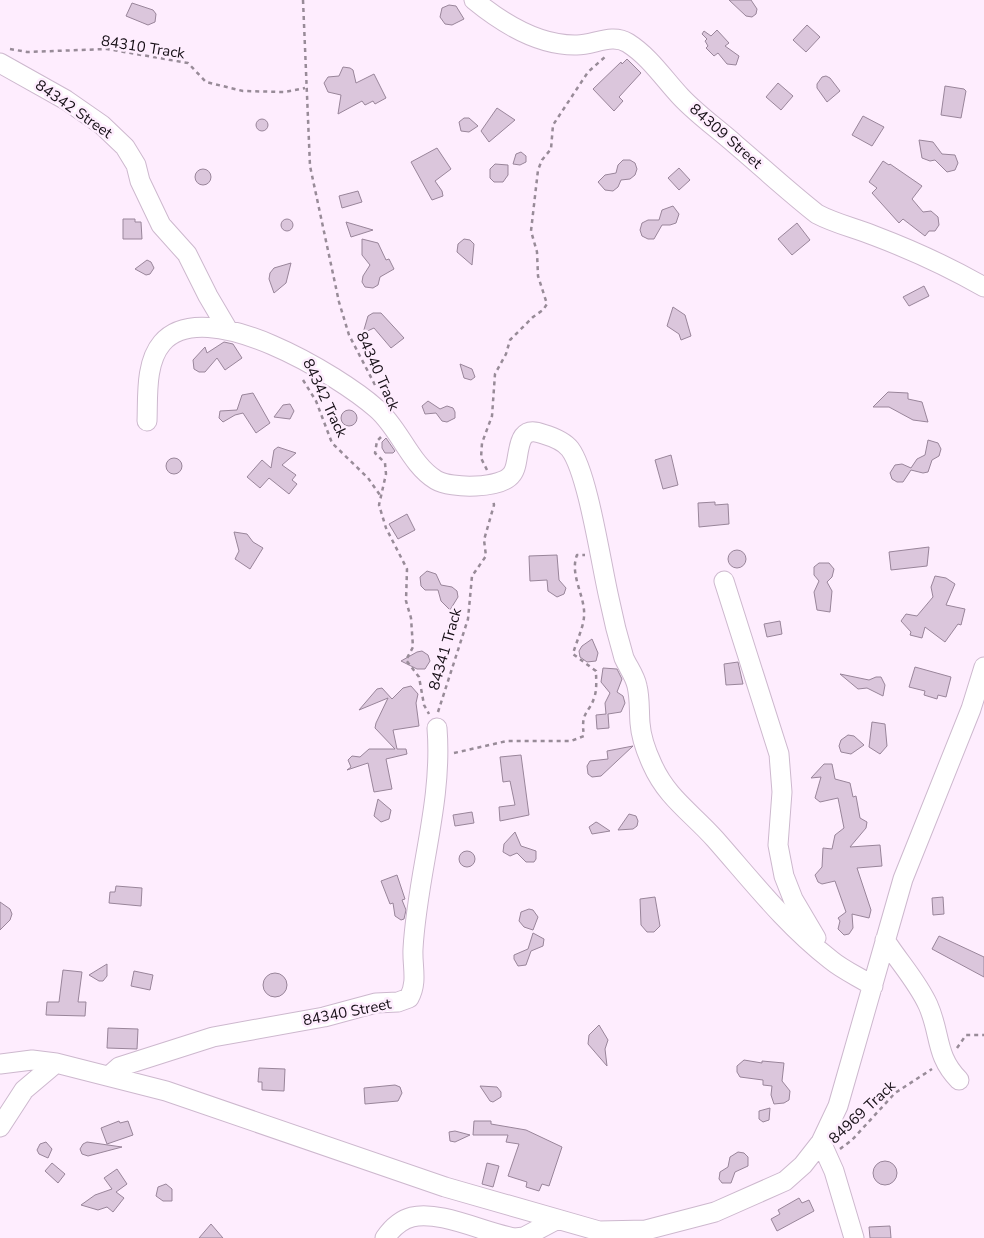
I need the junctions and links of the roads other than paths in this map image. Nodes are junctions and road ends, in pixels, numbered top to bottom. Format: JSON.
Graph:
{"nodes":[{"id":1,"x":474,"y":0,"type":"edge"},
{"id":2,"x":4,"y":56,"type":"edge"},
{"id":3,"x":984,"y":287,"type":"edge"},
{"id":4,"x":228,"y":330,"type":"junction"},
{"id":5,"x":147,"y":421,"type":"dead end"},
{"id":6,"x":724,"y":581,"type":"dead end"},
{"id":7,"x":984,"y":667,"type":"edge"},
{"id":8,"x":438,"y":728,"type":"road end"},
{"id":9,"x":886,"y":940,"type":"junction"},
{"id":10,"x":832,"y":961,"type":"junction"},
{"id":11,"x":873,"y":986,"type":"junction"},
{"id":12,"x":56,"y":1063,"type":"junction"},
{"id":13,"x":0,"y":1064,"type":"edge"},
{"id":14,"x":110,"y":1075,"type":"junction"},
{"id":15,"x":959,"y":1080,"type":"dead end"},
{"id":16,"x":0,"y":1127,"type":"edge"},
{"id":17,"x":821,"y":1142,"type":"junction"},
{"id":18,"x":556,"y":1220,"type":"junction"},
{"id":19,"x":385,"y":1238,"type":"edge"},
{"id":20,"x":854,"y":1238,"type":"edge"}],
"edges":[{"from":1,"to":3,"type":"street","name":"84309 Street"},
{"from":2,"to":4,"type":"street","name":"84342 Street"},
{"from":4,"to":5,"type":"street"},
{"from":4,"to":10,"type":"street"},
{"from":6,"to":10,"type":"street"},
{"from":7,"to":9,"type":"street"},
{"from":8,"to":14,"type":"street","name":"84340 Street"},
{"from":9,"to":11,"type":"street"},
{"from":9,"to":15,"type":"street"},
{"from":10,"to":11,"type":"street"},
{"from":11,"to":17,"type":"street"},
{"from":12,"to":13,"type":"street"},
{"from":12,"to":14,"type":"street"},
{"from":12,"to":16,"type":"street"},
{"from":14,"to":18,"type":"street"},
{"from":17,"to":18,"type":"street"},
{"from":17,"to":20,"type":"street"},
{"from":18,"to":19,"type":"street"}]}
